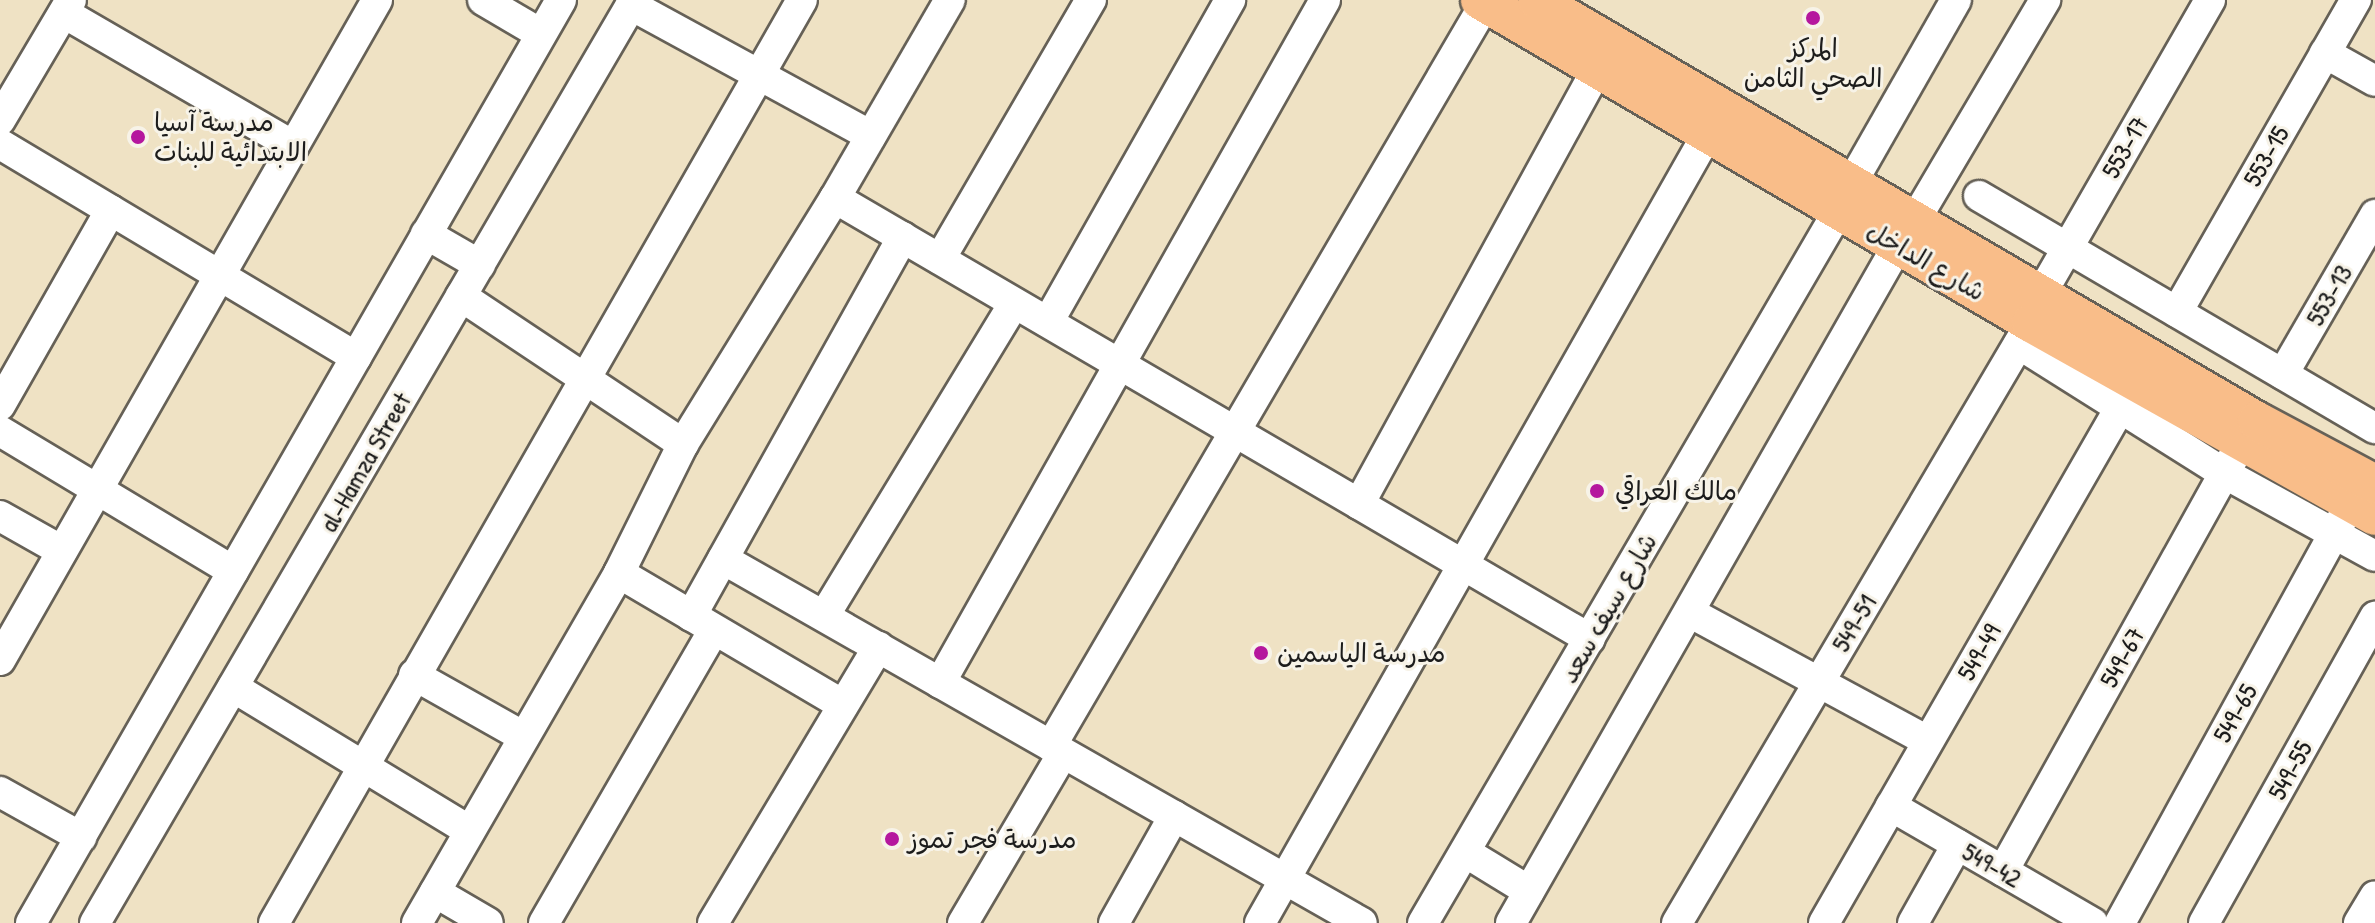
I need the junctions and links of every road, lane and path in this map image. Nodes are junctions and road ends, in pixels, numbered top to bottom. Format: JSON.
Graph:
{"nodes":[{"id":1,"x":377,"y":0,"type":"edge"},
{"id":2,"x":483,"y":0,"type":"edge"},
{"id":3,"x":561,"y":0,"type":"edge"},
{"id":4,"x":802,"y":0,"type":"edge"},
{"id":5,"x":950,"y":0,"type":"edge"},
{"id":6,"x":1091,"y":0,"type":"edge"},
{"id":7,"x":1230,"y":0,"type":"edge"},
{"id":8,"x":1325,"y":0,"type":"edge"},
{"id":9,"x":1537,"y":0,"type":"edge"},
{"id":10,"x":1956,"y":0,"type":"edge"},
{"id":11,"x":2045,"y":0,"type":"edge"},
{"id":12,"x":2210,"y":0,"type":"edge"},
{"id":13,"x":2356,"y":0,"type":"edge"},
{"id":14,"x":633,"y":2,"type":"edge"},
{"id":15,"x":1482,"y":2,"type":"edge"},
{"id":16,"x":67,"y":6,"type":"edge"},
{"id":17,"x":541,"y":34,"type":"junction"},
{"id":18,"x":2325,"y":53,"type":"junction"},
{"id":19,"x":1597,"y":69,"type":"junction"},
{"id":20,"x":759,"y":75,"type":"junction"},
{"id":21,"x":2375,"y":81,"type":"edge"},
{"id":22,"x":0,"y":120,"type":"edge"},
{"id":23,"x":1708,"y":133,"type":"junction"},
{"id":24,"x":871,"y":136,"type":"junction"},
{"id":25,"x":293,"y":146,"type":"junction"},
{"id":26,"x":3,"y":152,"type":"edge"},
{"id":27,"x":1979,"y":196,"type":"dead end"},
{"id":28,"x":1845,"y":197,"type":"junction"},
{"id":29,"x":835,"y":198,"type":"junction"},
{"id":30,"x":111,"y":210,"type":"junction"},
{"id":31,"x":2375,"y":215,"type":"edge"},
{"id":32,"x":1907,"y":232,"type":"junction"},
{"id":33,"x":426,"y":234,"type":"junction"},
{"id":34,"x":903,"y":237,"type":"junction"},
{"id":35,"x":2067,"y":248,"type":"junction"},
{"id":36,"x":940,"y":259,"type":"junction"},
{"id":37,"x":480,"y":265,"type":"junction"},
{"id":38,"x":219,"y":275,"type":"junction"},
{"id":39,"x":461,"y":296,"type":"junction"},
{"id":40,"x":1014,"y":303,"type":"junction"},
{"id":41,"x":2177,"y":312,"type":"junction"},
{"id":42,"x":2030,"y":320,"type":"junction"},
{"id":43,"x":1048,"y":322,"type":"junction"},
{"id":44,"x":356,"y":357,"type":"junction"},
{"id":45,"x":1120,"y":364,"type":"junction"},
{"id":46,"x":2283,"y":374,"type":"junction"},
{"id":47,"x":583,"y":380,"type":"junction"},
{"id":48,"x":2128,"y":393,"type":"junction"},
{"id":49,"x":0,"y":405,"type":"edge"},
{"id":50,"x":2375,"y":428,"type":"edge"},
{"id":51,"x":0,"y":431,"type":"edge"},
{"id":52,"x":1234,"y":431,"type":"junction"},
{"id":53,"x":683,"y":444,"type":"junction"},
{"id":54,"x":2233,"y":458,"type":"junction"},
{"id":55,"x":97,"y":490,"type":"junction"},
{"id":56,"x":1359,"y":504,"type":"junction"},
{"id":57,"x":2359,"y":509,"type":"edge"},
{"id":58,"x":0,"y":516,"type":"edge"},
{"id":59,"x":62,"y":551,"type":"junction"},
{"id":60,"x":2375,"y":556,"type":"edge"},
{"id":61,"x":723,"y":559,"type":"junction"},
{"id":62,"x":1464,"y":565,"type":"junction"},
{"id":63,"x":233,"y":571,"type":"junction"},
{"id":64,"x":619,"y":573,"type":"junction"},
{"id":65,"x":1691,"y":613,"type":"junction"},
{"id":66,"x":824,"y":616,"type":"junction"},
{"id":67,"x":2375,"y":617,"type":"edge"},
{"id":68,"x":702,"y":623,"type":"junction"},
{"id":69,"x":1590,"y":639,"type":"junction"},
{"id":70,"x":878,"y":647,"type":"junction"},
{"id":71,"x":0,"y":660,"type":"edge"},
{"id":72,"x":414,"y":675,"type":"junction"},
{"id":73,"x":1819,"y":682,"type":"junction"},
{"id":74,"x":940,"y":683,"type":"junction"},
{"id":75,"x":233,"y":687,"type":"junction"},
{"id":76,"x":843,"y":705,"type":"junction"},
{"id":77,"x":524,"y":737,"type":"junction"},
{"id":78,"x":1928,"y":741,"type":"junction"},
{"id":79,"x":1057,"y":749,"type":"junction"},
{"id":80,"x":362,"y":766,"type":"junction"},
{"id":81,"x":0,"y":792,"type":"edge"},
{"id":82,"x":1891,"y":806,"type":"junction"},
{"id":83,"x":1174,"y":816,"type":"junction"},
{"id":84,"x":470,"y":831,"type":"junction"},
{"id":85,"x":81,"y":837,"type":"junction"},
{"id":86,"x":1957,"y":845,"type":"junction"},
{"id":87,"x":1465,"y":852,"type":"junction"},
{"id":88,"x":2003,"y":871,"type":"junction"},
{"id":89,"x":1285,"y":879,"type":"junction"},
{"id":90,"x":435,"y":892,"type":"junction"},
{"id":91,"x":2375,"y":896,"type":"edge"},
{"id":92,"x":1521,"y":913,"type":"edge"},
{"id":93,"x":2060,"y":915,"type":"edge"},
{"id":94,"x":717,"y":922,"type":"edge"},
{"id":95,"x":31,"y":923,"type":"edge"},
{"id":96,"x":95,"y":923,"type":"edge"},
{"id":97,"x":274,"y":923,"type":"edge"},
{"id":98,"x":417,"y":923,"type":"edge"},
{"id":99,"x":488,"y":923,"type":"edge"},
{"id":100,"x":544,"y":923,"type":"edge"},
{"id":101,"x":963,"y":923,"type":"edge"},
{"id":102,"x":1114,"y":923,"type":"edge"},
{"id":103,"x":1260,"y":923,"type":"edge"},
{"id":104,"x":1362,"y":923,"type":"edge"},
{"id":105,"x":1423,"y":923,"type":"edge"},
{"id":106,"x":1677,"y":923,"type":"edge"},
{"id":107,"x":1824,"y":923,"type":"edge"},
{"id":108,"x":1913,"y":923,"type":"edge"},
{"id":109,"x":2093,"y":923,"type":"edge"},
{"id":110,"x":2120,"y":923,"type":"edge"},
{"id":111,"x":2204,"y":923,"type":"edge"},
{"id":112,"x":2359,"y":923,"type":"edge"}],
"edges":[{"from":1,"to":25,"type":"street"},
{"from":2,"to":17,"type":"street"},
{"from":3,"to":17,"type":"street"},
{"from":4,"to":20,"type":"street"},
{"from":5,"to":24,"type":"street"},
{"from":6,"to":36,"type":"street"},
{"from":7,"to":43,"type":"street"},
{"from":8,"to":45,"type":"street"},
{"from":9,"to":28,"type":"main road","name":"شارع الداخل"},
{"from":10,"to":28,"type":"street","name":"شارع سيف سعد"},
{"from":11,"to":32,"type":"street"},
{"from":12,"to":35,"type":"street","name":"553-17"},
{"from":13,"to":18,"type":"street","name":"553-15"},
{"from":14,"to":20,"type":"street"},
{"from":14,"to":37,"type":"street","name":"al-Hamza Street"},
{"from":15,"to":19,"type":"main road","name":"شارع الداخل"},
{"from":15,"to":52,"type":"street"},
{"from":16,"to":22,"type":"street"},
{"from":16,"to":25,"type":"street"},
{"from":17,"to":33,"type":"street"},
{"from":18,"to":21,"type":"street"},
{"from":18,"to":41,"type":"street","name":"553-15"},
{"from":19,"to":23,"type":"main road","name":"شارع الداخل"},
{"from":19,"to":56,"type":"street"},
{"from":20,"to":24,"type":"street"},
{"from":20,"to":47,"type":"street"},
{"from":23,"to":28,"type":"main road","name":"شارع الداخل"},
{"from":23,"to":62,"type":"street"},
{"from":24,"to":29,"type":"street"},
{"from":25,"to":38,"type":"street"},
{"from":26,"to":30,"type":"street"},
{"from":27,"to":35,"type":"street"},
{"from":28,"to":32,"type":"main road","name":"شارع الداخل"},
{"from":28,"to":69,"type":"street","name":"شارع سيف سعد"},
{"from":29,"to":34,"type":"street"},
{"from":29,"to":53,"type":"street"},
{"from":30,"to":38,"type":"street"},
{"from":30,"to":49,"type":"street"},
{"from":31,"to":46,"type":"street","name":"553-13"},
{"from":32,"to":42,"type":"main road","name":"شارع الداخل"},
{"from":32,"to":65,"type":"street"},
{"from":33,"to":37,"type":"street"},
{"from":33,"to":44,"type":"street"},
{"from":34,"to":36,"type":"street"},
{"from":34,"to":61,"type":"street"},
{"from":35,"to":41,"type":"street"},
{"from":35,"to":42,"type":"street","name":"553-17"},
{"from":36,"to":40,"type":"street"},
{"from":37,"to":39,"type":"street","name":"al-Hamza Street"},
{"from":38,"to":44,"type":"street"},
{"from":38,"to":55,"type":"street"},
{"from":39,"to":47,"type":"street"},
{"from":39,"to":75,"type":"street","name":"al-Hamza Street"},
{"from":40,"to":43,"type":"street"},
{"from":40,"to":66,"type":"street"},
{"from":41,"to":46,"type":"street"},
{"from":42,"to":48,"type":"main road","name":"شارع الداخل"},
{"from":42,"to":57,"type":"main road","name":"شارع الداخل"},
{"from":42,"to":73,"type":"street","name":"549-51"},
{"from":43,"to":45,"type":"street"},
{"from":44,"to":63,"type":"street"},
{"from":45,"to":52,"type":"street"},
{"from":45,"to":74,"type":"street"},
{"from":46,"to":50,"type":"street"},
{"from":47,"to":53,"type":"street"},
{"from":47,"to":72,"type":"street"},
{"from":48,"to":54,"type":"main road","name":"شارع الداخل"},
{"from":48,"to":78,"type":"street","name":"549-49"},
{"from":51,"to":55,"type":"street"},
{"from":52,"to":56,"type":"street"},
{"from":52,"to":79,"type":"street"},
{"from":53,"to":64,"type":"street"},
{"from":54,"to":57,"type":"main road","name":"شارع الداخل"},
{"from":54,"to":88,"type":"street","name":"549-67"},
{"from":55,"to":59,"type":"street"},
{"from":55,"to":63,"type":"street"},
{"from":56,"to":62,"type":"street"},
{"from":57,"to":60,"type":"street"},
{"from":57,"to":110,"type":"street","name":"549-65"},
{"from":58,"to":59,"type":"street"},
{"from":59,"to":71,"type":"street"},
{"from":61,"to":66,"type":"street"},
{"from":61,"to":68,"type":"street"},
{"from":62,"to":69,"type":"street"},
{"from":62,"to":89,"type":"street"},
{"from":63,"to":85,"type":"street"},
{"from":64,"to":68,"type":"street"},
{"from":64,"to":77,"type":"street"},
{"from":65,"to":73,"type":"street"},
{"from":65,"to":92,"type":"street"},
{"from":66,"to":70,"type":"street"},
{"from":67,"to":111,"type":"street","name":"549-55"},
{"from":68,"to":76,"type":"street"},
{"from":68,"to":100,"type":"street"},
{"from":69,"to":87,"type":"street","name":"شارع سيف سعد"},
{"from":70,"to":74,"type":"street"},
{"from":70,"to":76,"type":"street"},
{"from":72,"to":77,"type":"street"},
{"from":72,"to":80,"type":"street"},
{"from":73,"to":78,"type":"street"},
{"from":73,"to":106,"type":"street","name":"549-51"},
{"from":74,"to":79,"type":"street"},
{"from":75,"to":80,"type":"street"},
{"from":75,"to":96,"type":"street","name":"al-Hamza Street"},
{"from":76,"to":94,"type":"street"},
{"from":77,"to":84,"type":"street"},
{"from":78,"to":82,"type":"street","name":"549-49"},
{"from":79,"to":83,"type":"street"},
{"from":79,"to":101,"type":"street"},
{"from":80,"to":84,"type":"street"},
{"from":80,"to":97,"type":"street"},
{"from":81,"to":85,"type":"street"},
{"from":82,"to":86,"type":"street","name":"549-42"},
{"from":82,"to":107,"type":"street","name":"549-49"},
{"from":83,"to":89,"type":"street"},
{"from":83,"to":102,"type":"street"},
{"from":84,"to":90,"type":"street"},
{"from":85,"to":95,"type":"street"},
{"from":86,"to":88,"type":"street","name":"549-42"},
{"from":86,"to":108,"type":"street"},
{"from":87,"to":92,"type":"street"},
{"from":87,"to":105,"type":"street","name":"شارع سيف سعد"},
{"from":88,"to":93,"type":"street","name":"549-42"},
{"from":89,"to":103,"type":"street"},
{"from":89,"to":104,"type":"street"},
{"from":90,"to":98,"type":"street"},
{"from":90,"to":99,"type":"street"},
{"from":91,"to":112,"type":"street"},
{"from":93,"to":109,"type":"street","name":"549-42"}]}
